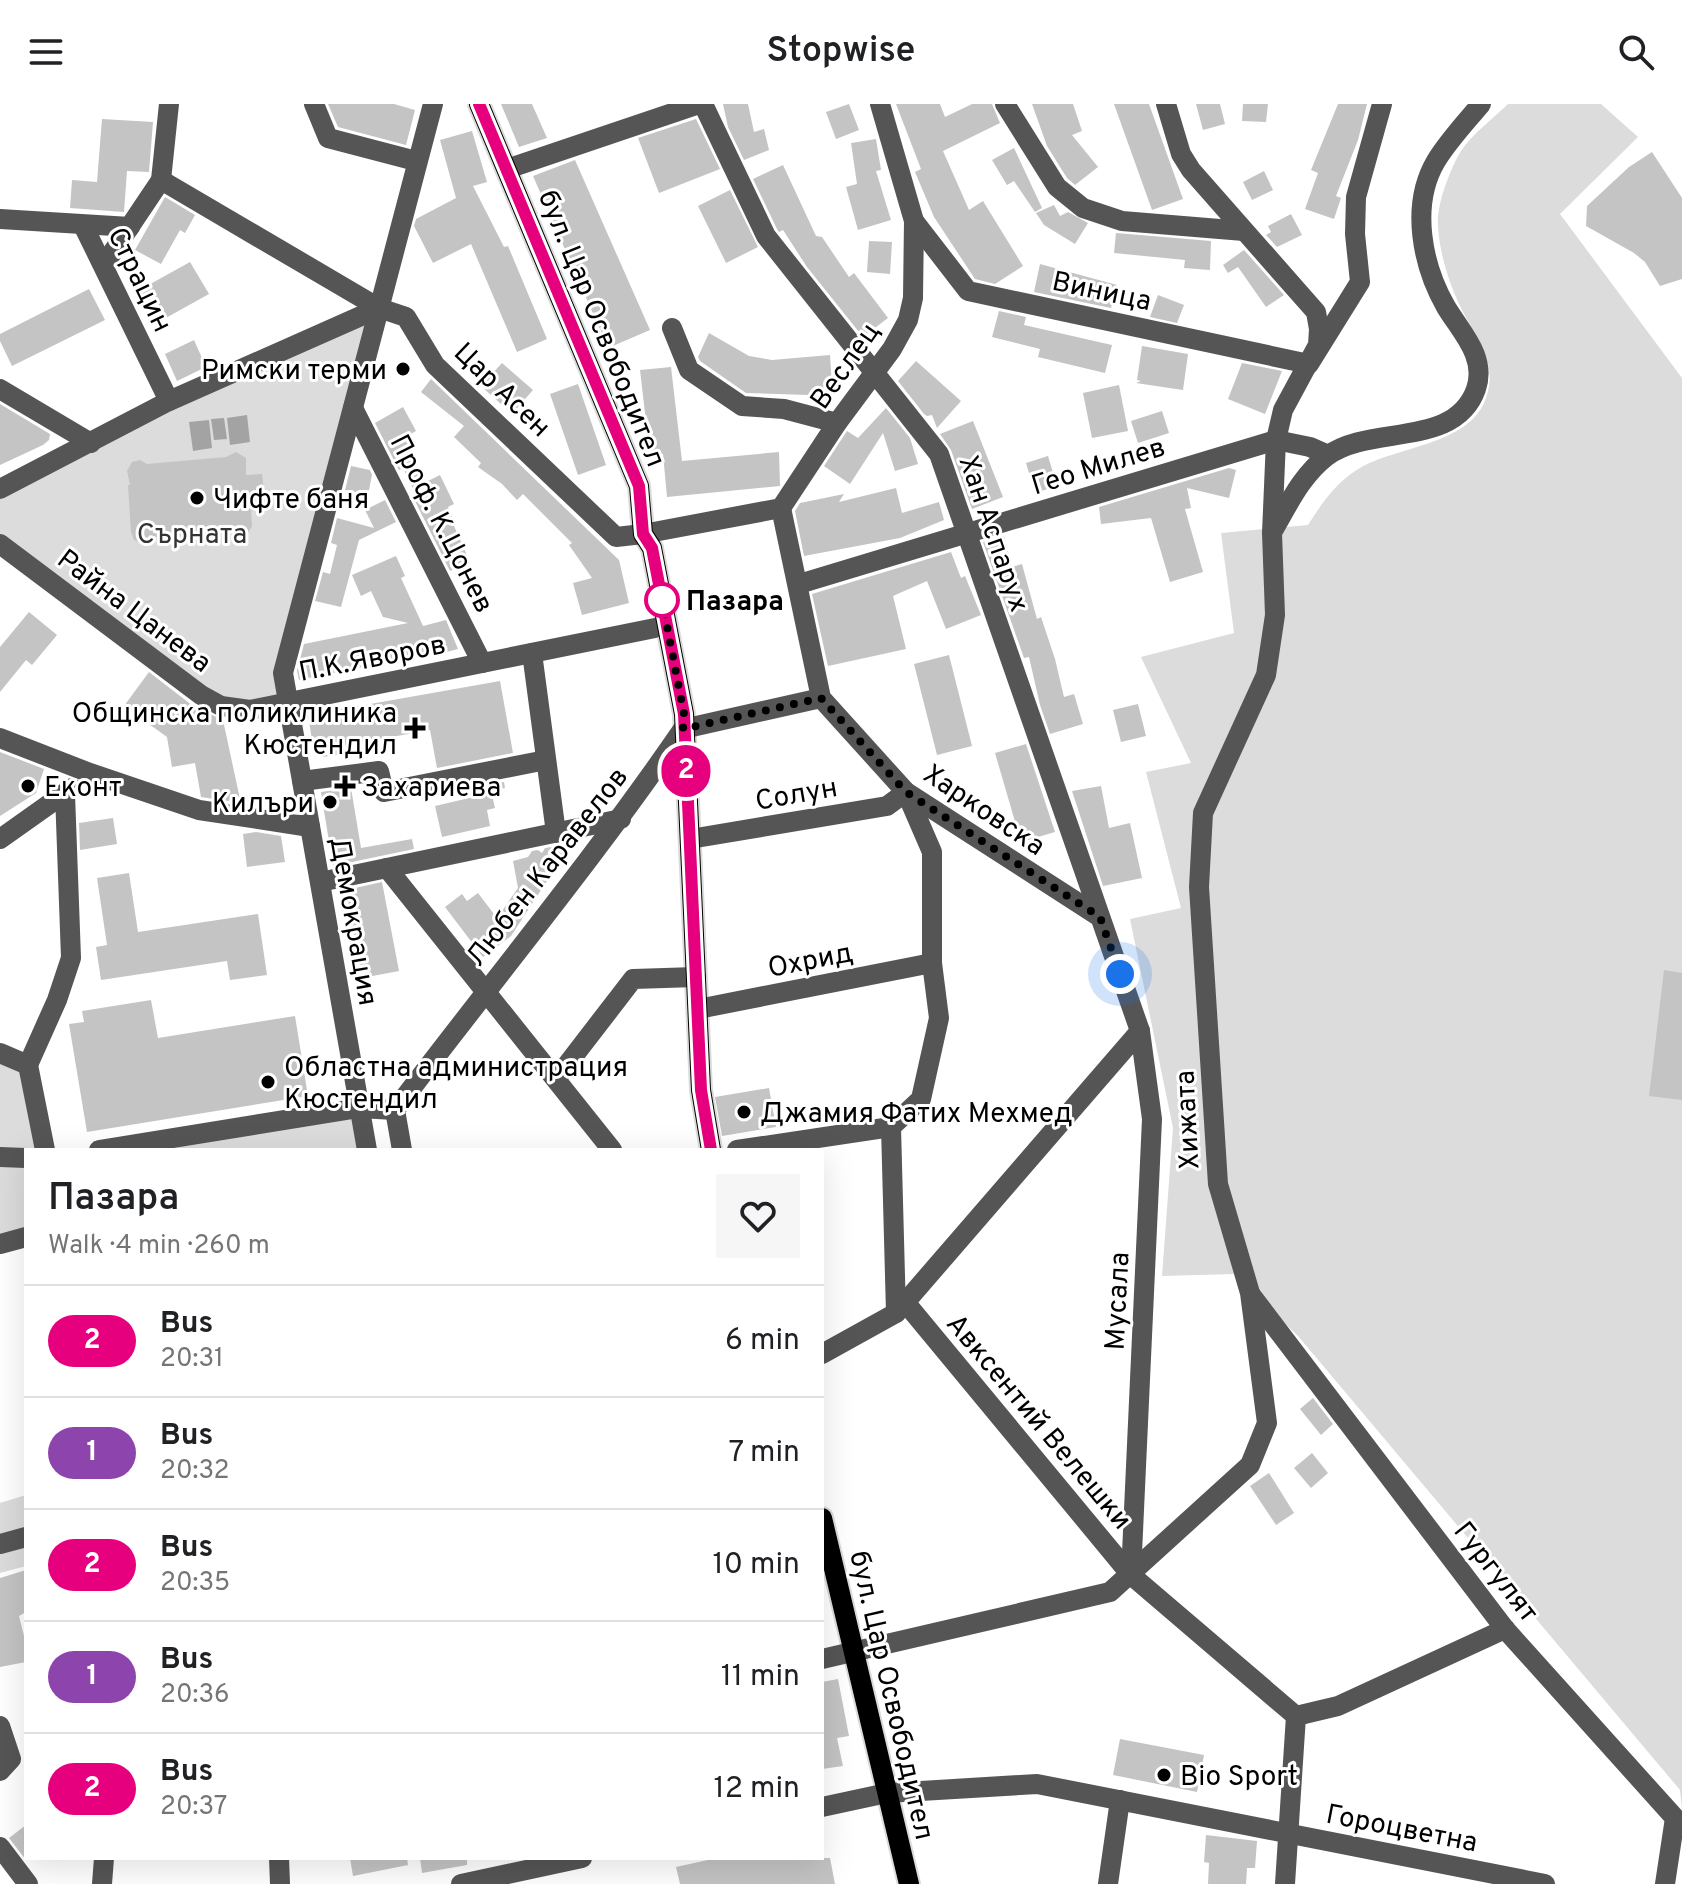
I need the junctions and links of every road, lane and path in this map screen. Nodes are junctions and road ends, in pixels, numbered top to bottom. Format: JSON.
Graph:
{"nodes":[{"id":1,"x":169,"y":104,"type":"edge"},
{"id":2,"x":314,"y":104,"type":"edge"},
{"id":3,"x":433,"y":104,"type":"edge"},
{"id":4,"x":479,"y":104,"type":"edge"},
{"id":5,"x":701,"y":104,"type":"edge"},
{"id":6,"x":880,"y":104,"type":"edge"},
{"id":7,"x":1005,"y":104,"type":"edge"},
{"id":8,"x":1166,"y":104,"type":"edge"},
{"id":9,"x":1382,"y":104,"type":"edge"},
{"id":10,"x":1481,"y":104,"type":"edge"},
{"id":11,"x":416,"y":161,"type":"junction"},
{"id":12,"x":507,"y":169,"type":"junction"},
{"id":13,"x":161,"y":180,"type":"junction"},
{"id":14,"x":0,"y":219,"type":"edge"},
{"id":15,"x":914,"y":221,"type":"junction"},
{"id":16,"x":83,"y":225,"type":"junction"},
{"id":17,"x":130,"y":227,"type":"junction"},
{"id":18,"x":1244,"y":231,"type":"junction"},
{"id":19,"x":104,"y":265,"type":"junction"},
{"id":20,"x":379,"y":308,"type":"junction"},
{"id":21,"x":672,"y":328,"type":"dead end"},
{"id":22,"x":1309,"y":364,"type":"junction"},
{"id":23,"x":874,"y":373,"type":"junction"},
{"id":24,"x":0,"y":389,"type":"edge"},
{"id":25,"x":169,"y":401,"type":"junction"},
{"id":26,"x":353,"y":408,"type":"junction"},
{"id":27,"x":837,"y":423,"type":"junction"},
{"id":28,"x":1276,"y":440,"type":"junction"},
{"id":29,"x":91,"y":443,"type":"junction"},
{"id":30,"x":1328,"y":455,"type":"junction"},
{"id":31,"x":0,"y":489,"type":"edge"},
{"id":32,"x":781,"y":508,"type":"junction"},
{"id":33,"x":1272,"y":533,"type":"junction"},
{"id":34,"x":643,"y":534,"type":"junction"},
{"id":35,"x":966,"y":535,"type":"junction"},
{"id":36,"x":0,"y":544,"type":"edge"},
{"id":37,"x":799,"y":584,"type":"junction"},
{"id":38,"x":655,"y":628,"type":"junction"},
{"id":39,"x":532,"y":653,"type":"junction"},
{"id":40,"x":482,"y":663,"type":"junction"},
{"id":41,"x":821,"y":698,"type":"junction"},
{"id":42,"x":288,"y":702,"type":"junction"},
{"id":43,"x":683,"y":729,"type":"junction"},
{"id":44,"x":0,"y":738,"type":"edge"},
{"id":45,"x":546,"y":760,"type":"junction"},
{"id":46,"x":90,"y":773,"type":"junction"},
{"id":47,"x":302,"y":781,"type":"junction"},
{"id":48,"x":906,"y":792,"type":"junction"},
{"id":49,"x":65,"y":794,"type":"junction"},
{"id":50,"x":621,"y":819,"type":"junction"},
{"id":51,"x":310,"y":827,"type":"junction"},
{"id":52,"x":556,"y":833,"type":"junction"},
{"id":53,"x":0,"y":839,"type":"edge"},
{"id":54,"x":690,"y":839,"type":"junction"},
{"id":55,"x":387,"y":868,"type":"junction"},
{"id":56,"x":320,"y":882,"type":"junction"},
{"id":57,"x":1100,"y":917,"type":"junction"},
{"id":58,"x":932,"y":963,"type":"junction"},
{"id":59,"x":696,"y":977,"type":"junction"},
{"id":60,"x":485,"y":991,"type":"junction"},
{"id":61,"x":698,"y":1009,"type":"junction"},
{"id":62,"x":1140,"y":1031,"type":"junction"},
{"id":63,"x":0,"y":1053,"type":"edge"},
{"id":64,"x":28,"y":1065,"type":"junction"},
{"id":65,"x":556,"y":1079,"type":"junction"},
{"id":66,"x":359,"y":1108,"type":"junction"},
{"id":67,"x":395,"y":1110,"type":"junction"},
{"id":68,"x":891,"y":1127,"type":"junction"},
{"id":69,"x":45,"y":1148,"type":"edge"},
{"id":70,"x":111,"y":1148,"type":"edge"},
{"id":71,"x":367,"y":1148,"type":"edge"},
{"id":72,"x":402,"y":1148,"type":"edge"},
{"id":73,"x":610,"y":1148,"type":"edge"},
{"id":74,"x":711,"y":1148,"type":"edge"},
{"id":75,"x":750,"y":1148,"type":"edge"},
{"id":76,"x":0,"y":1157,"type":"edge"},
{"id":77,"x":24,"y":1158,"type":"edge"},
{"id":78,"x":24,"y":1238,"type":"edge"},
{"id":79,"x":0,"y":1244,"type":"edge"},
{"id":80,"x":1250,"y":1293,"type":"junction"},
{"id":81,"x":901,"y":1308,"type":"junction"},
{"id":82,"x":824,"y":1353,"type":"edge"},
{"id":83,"x":824,"y":1527,"type":"edge"},
{"id":84,"x":24,"y":1538,"type":"edge"},
{"id":85,"x":0,"y":1544,"type":"edge"},
{"id":86,"x":1131,"y":1575,"type":"junction"},
{"id":87,"x":1505,"y":1629,"type":"junction"},
{"id":88,"x":853,"y":1651,"type":"junction"},
{"id":89,"x":824,"y":1658,"type":"edge"},
{"id":90,"x":1296,"y":1716,"type":"junction"},
{"id":91,"x":0,"y":1726,"type":"edge"},
{"id":92,"x":0,"y":1771,"type":"edge"},
{"id":93,"x":887,"y":1793,"type":"junction"},
{"id":94,"x":1120,"y":1800,"type":"junction"},
{"id":95,"x":824,"y":1807,"type":"edge"},
{"id":96,"x":1289,"y":1833,"type":"junction"},
{"id":97,"x":0,"y":1847,"type":"edge"},
{"id":98,"x":104,"y":1860,"type":"edge"},
{"id":99,"x":279,"y":1860,"type":"edge"},
{"id":100,"x":573,"y":1860,"type":"edge"},
{"id":101,"x":528,"y":1870,"type":"junction"},
{"id":102,"x":501,"y":1872,"type":"edge"},
{"id":103,"x":28,"y":1884,"type":"edge"},
{"id":104,"x":102,"y":1884,"type":"edge"},
{"id":105,"x":280,"y":1884,"type":"edge"},
{"id":106,"x":461,"y":1884,"type":"edge"},
{"id":107,"x":545,"y":1884,"type":"edge"},
{"id":108,"x":909,"y":1884,"type":"edge"},
{"id":109,"x":1108,"y":1884,"type":"edge"},
{"id":110,"x":1285,"y":1884,"type":"edge"},
{"id":111,"x":1545,"y":1884,"type":"edge"},
{"id":112,"x":1665,"y":1884,"type":"edge"}],
"edges":[{"from":1,"to":13,"type":"street"},
{"from":2,"to":11,"type":"street"},
{"from":3,"to":11,"type":"street","name":"Демокрация"},
{"from":4,"to":12,"type":"main road","name":"бул. Цар Освободител"},
{"from":5,"to":12,"type":"street"},
{"from":5,"to":23,"type":"street","name":"Хан Аспарух"},
{"from":6,"to":15,"type":"street","name":"Веслец"},
{"from":7,"to":18,"type":"street"},
{"from":8,"to":18,"type":"street"},
{"from":9,"to":22,"type":"street","name":"Хижата"},
{"from":10,"to":30,"type":"street"},
{"from":11,"to":20,"type":"street","name":"Демокрация"},
{"from":12,"to":34,"type":"main road","name":"бул. Цар Освободител"},
{"from":13,"to":17,"type":"street"},
{"from":13,"to":20,"type":"street","name":"Цар Асен"},
{"from":14,"to":16,"type":"street"},
{"from":15,"to":22,"type":"street","name":"Виница"},
{"from":15,"to":23,"type":"street","name":"Веслец"},
{"from":16,"to":17,"type":"street"},
{"from":16,"to":19,"type":"street","name":"Страцин"},
{"from":17,"to":19,"type":"street"},
{"from":18,"to":22,"type":"street"},
{"from":19,"to":25,"type":"street","name":"Страцин"},
{"from":20,"to":25,"type":"street"},
{"from":20,"to":26,"type":"street","name":"Демокрация"},
{"from":20,"to":34,"type":"street","name":"Цар Асен"},
{"from":21,"to":27,"type":"street"},
{"from":22,"to":28,"type":"street","name":"Хижата"},
{"from":23,"to":27,"type":"street","name":"Веслец"},
{"from":23,"to":35,"type":"street","name":"Хан Аспарух"},
{"from":24,"to":29,"type":"street"},
{"from":25,"to":29,"type":"street"},
{"from":26,"to":40,"type":"street","name":"Проф. К.Цонев"},
{"from":26,"to":42,"type":"street","name":"Демокрация"},
{"from":27,"to":32,"type":"street","name":"Веслец"},
{"from":28,"to":30,"type":"street"},
{"from":28,"to":33,"type":"street","name":"Хижата"},
{"from":28,"to":35,"type":"street","name":"Гео Милев"},
{"from":29,"to":31,"type":"street"},
{"from":30,"to":33,"type":"street"},
{"from":32,"to":34,"type":"street"},
{"from":32,"to":37,"type":"street"},
{"from":33,"to":80,"type":"street","name":"Хижата"},
{"from":34,"to":38,"type":"main road"},
{"from":34,"to":43,"type":"main road","name":"бул. Цар Освободител"},
{"from":35,"to":37,"type":"street","name":"Гео Милев"},
{"from":35,"to":57,"type":"street","name":"Хан Аспарух"},
{"from":36,"to":42,"type":"street","name":"Райна Цанева"},
{"from":37,"to":41,"type":"street"},
{"from":38,"to":39,"type":"street","name":"П.К.Яворов"},
{"from":38,"to":43,"type":"main road"},
{"from":39,"to":40,"type":"street","name":"П.К.Яворов"},
{"from":39,"to":45,"type":"street"},
{"from":40,"to":42,"type":"street","name":"П.К.Яворов"},
{"from":41,"to":43,"type":"street"},
{"from":41,"to":48,"type":"street","name":"Харковска"},
{"from":42,"to":47,"type":"street","name":"Демокрация"},
{"from":43,"to":50,"type":"street","name":"Любен Kаравелов"},
{"from":43,"to":54,"type":"main road","name":"бул. Цар Освободител"},
{"from":44,"to":46,"type":"street"},
{"from":45,"to":47,"type":"street"},
{"from":45,"to":52,"type":"street"},
{"from":46,"to":49,"type":"street"},
{"from":46,"to":51,"type":"street"},
{"from":47,"to":51,"type":"street","name":"Демокрация"},
{"from":48,"to":54,"type":"street","name":"Солун"},
{"from":48,"to":57,"type":"street","name":"Харковска"},
{"from":48,"to":58,"type":"street"},
{"from":49,"to":53,"type":"street"},
{"from":49,"to":64,"type":"street"},
{"from":50,"to":52,"type":"street"},
{"from":50,"to":60,"type":"street","name":"Любен Kаравелов"},
{"from":51,"to":56,"type":"street","name":"Демокрация"},
{"from":52,"to":55,"type":"street"},
{"from":54,"to":59,"type":"main road","name":"бул. Цар Освободител"},
{"from":55,"to":56,"type":"street"},
{"from":55,"to":60,"type":"street"},
{"from":56,"to":66,"type":"street","name":"Демокрация"},
{"from":57,"to":62,"type":"street","name":"Хан Аспарух"},
{"from":58,"to":61,"type":"street","name":"Охрид"},
{"from":58,"to":68,"type":"street"},
{"from":59,"to":61,"type":"main road","name":"бул. Цар Освободител"},
{"from":59,"to":65,"type":"street"},
{"from":60,"to":65,"type":"street"},
{"from":60,"to":67,"type":"street","name":"Любен Kаравелов"},
{"from":61,"to":74,"type":"main road","name":"бул. Цар Освободител"},
{"from":62,"to":81,"type":"street"},
{"from":62,"to":86,"type":"street","name":"Мусала"},
{"from":63,"to":64,"type":"street"},
{"from":64,"to":69,"type":"street"},
{"from":65,"to":73,"type":"street"},
{"from":66,"to":67,"type":"street"},
{"from":66,"to":70,"type":"street"},
{"from":66,"to":71,"type":"street","name":"Демокрация"},
{"from":67,"to":72,"type":"street"},
{"from":68,"to":75,"type":"street"},
{"from":68,"to":81,"type":"street"},
{"from":76,"to":77,"type":"street"},
{"from":78,"to":79,"type":"street"},
{"from":80,"to":86,"type":"street","name":"Хижата"},
{"from":80,"to":87,"type":"street","name":"Гургулят"},
{"from":81,"to":82,"type":"street"},
{"from":81,"to":86,"type":"street","name":"Авксентий Велешки"},
{"from":83,"to":88,"type":"main road","name":"бул. Цар Освободител"},
{"from":84,"to":85,"type":"street"},
{"from":86,"to":88,"type":"street","name":"Хижата"},
{"from":86,"to":90,"type":"street","name":"Авксентий Велешки"},
{"from":87,"to":90,"type":"street"},
{"from":87,"to":112,"type":"street","name":"Гургулят"},
{"from":88,"to":89,"type":"street","name":"Хижата"},
{"from":88,"to":93,"type":"main road","name":"бул. Цар Освободител"},
{"from":90,"to":96,"type":"street"},
{"from":91,"to":92,"type":"street"},
{"from":93,"to":94,"type":"street","name":"Гороцветна"},
{"from":93,"to":95,"type":"street","name":"Гороцветна"},
{"from":93,"to":108,"type":"main road","name":"бул. Цар Освободител"},
{"from":94,"to":96,"type":"street","name":"Гороцветна"},
{"from":94,"to":109,"type":"street"},
{"from":96,"to":110,"type":"street"},
{"from":96,"to":111,"type":"street","name":"Гороцветна"},
{"from":97,"to":103,"type":"street"},
{"from":98,"to":104,"type":"street"},
{"from":99,"to":105,"type":"street"},
{"from":100,"to":101,"type":"street"},
{"from":101,"to":102,"type":"street"},
{"from":101,"to":107,"type":"street"},
{"from":102,"to":106,"type":"street"}]}
